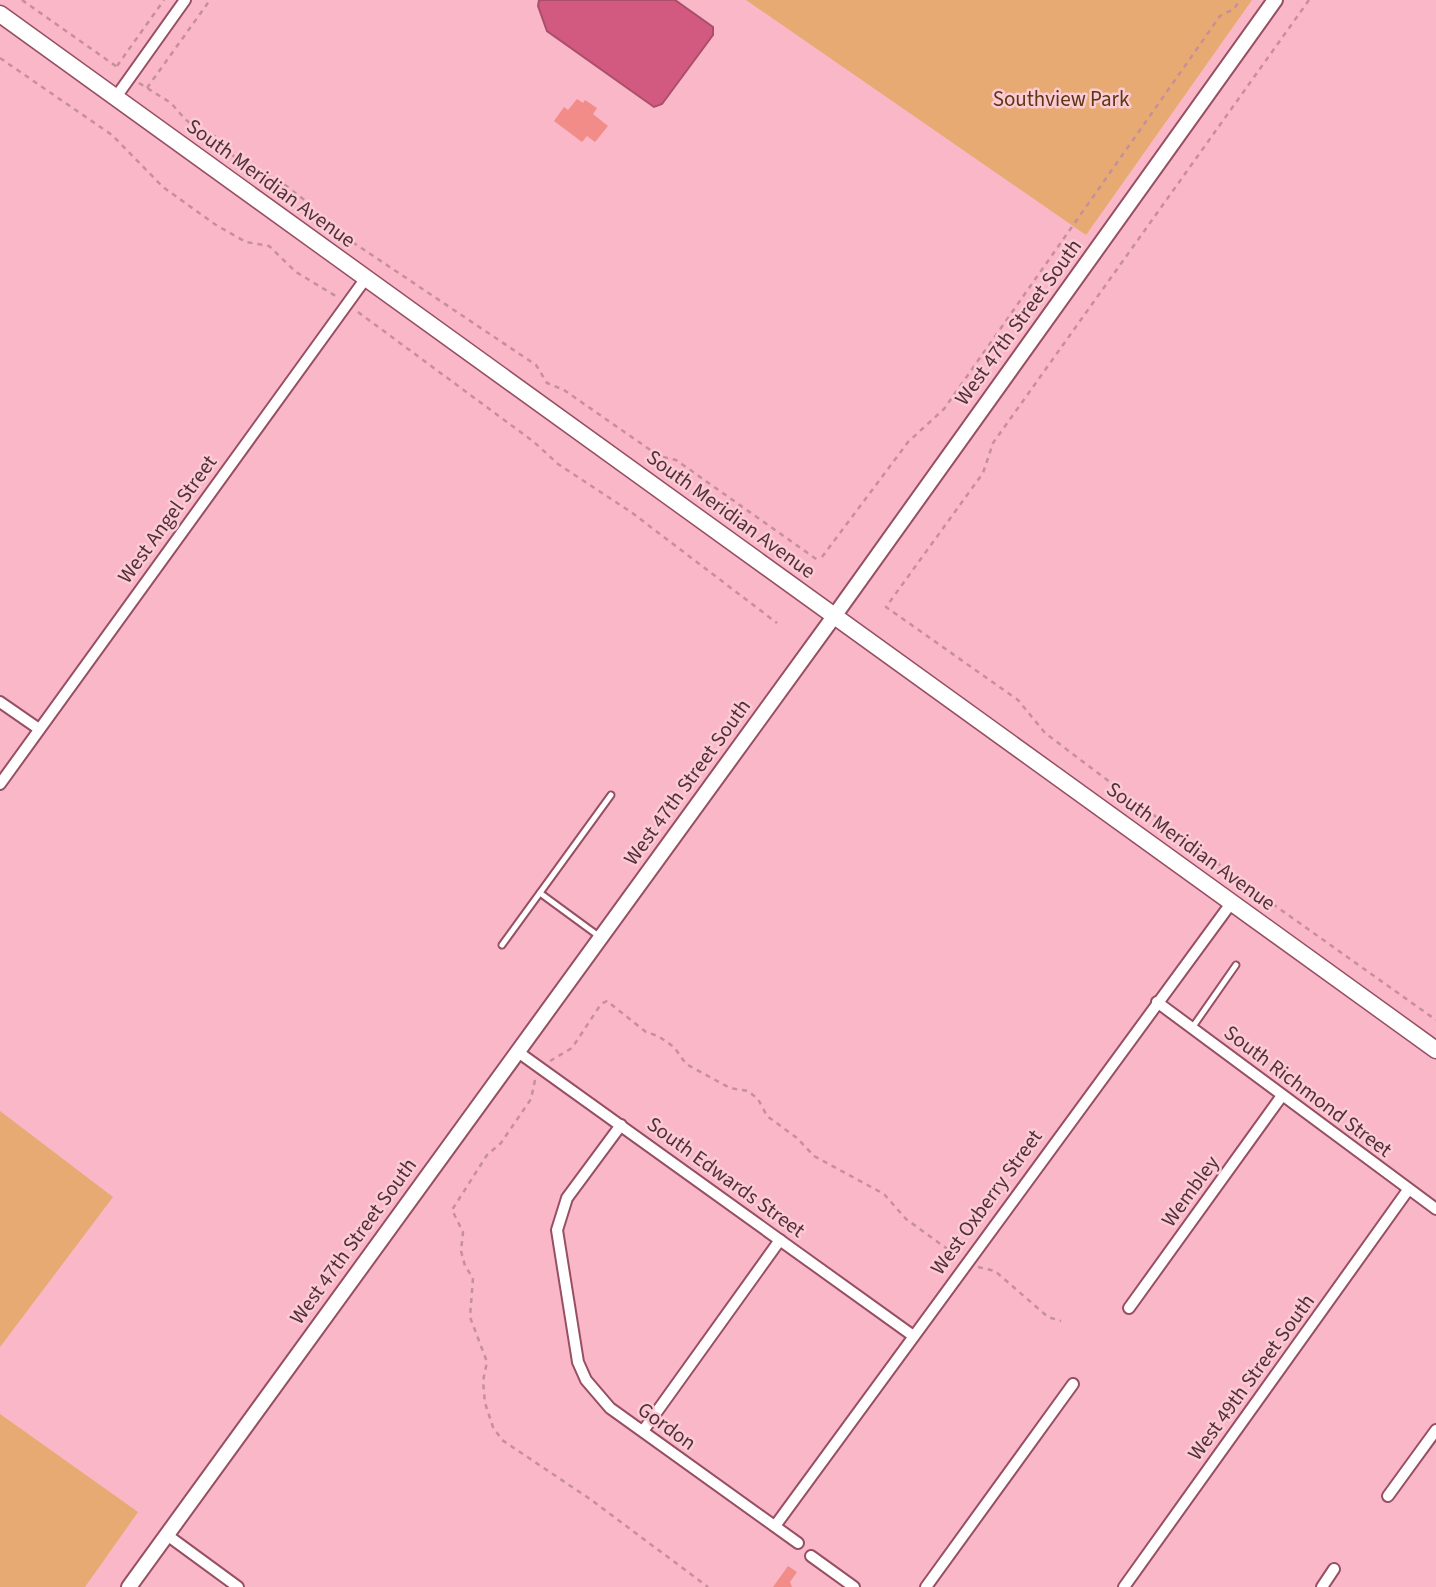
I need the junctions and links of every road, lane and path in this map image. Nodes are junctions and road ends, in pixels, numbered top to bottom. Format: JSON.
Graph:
{"nodes":[{"id":1,"x":22,"y":0,"type":"edge"},
{"id":2,"x":164,"y":0,"type":"edge"},
{"id":3,"x":185,"y":0,"type":"edge"},
{"id":4,"x":210,"y":0,"type":"edge"},
{"id":5,"x":1240,"y":0,"type":"edge"},
{"id":6,"x":1275,"y":0,"type":"edge"},
{"id":7,"x":1309,"y":0,"type":"edge"},
{"id":8,"x":0,"y":14,"type":"edge"},
{"id":9,"x":0,"y":58,"type":"edge"},
{"id":10,"x":116,"y":66,"type":"junction"},
{"id":11,"x":131,"y":77,"type":"junction"},
{"id":12,"x":147,"y":88,"type":"junction"},
{"id":13,"x":116,"y":97,"type":"junction"},
{"id":14,"x":366,"y":278,"type":"junction"},
{"id":15,"x":347,"y":304,"type":"junction"},
{"id":16,"x":822,"y":557,"type":"dead end"},
{"id":17,"x":819,"y":561,"type":"dead end"},
{"id":18,"x":835,"y":615,"type":"junction"},
{"id":19,"x":777,"y":623,"type":"dead end"},
{"id":20,"x":0,"y":702,"type":"edge"},
{"id":21,"x":39,"y":729,"type":"junction"},
{"id":22,"x":0,"y":784,"type":"edge"},
{"id":23,"x":611,"y":795,"type":"dead end"},
{"id":24,"x":540,"y":893,"type":"junction"},
{"id":25,"x":1232,"y":902,"type":"junction"},
{"id":26,"x":600,"y":937,"type":"junction"},
{"id":27,"x":502,"y":945,"type":"dead end"},
{"id":28,"x":1236,"y":965,"type":"dead end"},
{"id":29,"x":1157,"y":1002,"type":"junction"},
{"id":30,"x":1436,"y":1020,"type":"edge"},
{"id":31,"x":1192,"y":1028,"type":"junction"},
{"id":32,"x":1436,"y":1050,"type":"edge"},
{"id":33,"x":518,"y":1052,"type":"junction"},
{"id":34,"x":542,"y":1069,"type":"junction"},
{"id":35,"x":1281,"y":1097,"type":"junction"},
{"id":36,"x":621,"y":1125,"type":"junction"},
{"id":37,"x":1408,"y":1189,"type":"junction"},
{"id":38,"x":1436,"y":1209,"type":"edge"},
{"id":39,"x":780,"y":1240,"type":"junction"},
{"id":40,"x":967,"y":1261,"type":"junction"},
{"id":41,"x":1129,"y":1308,"type":"dead end"},
{"id":42,"x":1061,"y":1321,"type":"dead end"},
{"id":43,"x":912,"y":1335,"type":"junction"},
{"id":44,"x":1073,"y":1384,"type":"dead end"},
{"id":45,"x":1436,"y":1430,"type":"edge"},
{"id":46,"x":643,"y":1432,"type":"junction"},
{"id":47,"x":1388,"y":1496,"type":"dead end"},
{"id":48,"x":775,"y":1526,"type":"junction"},
{"id":49,"x":167,"y":1535,"type":"junction"},
{"id":50,"x":798,"y":1543,"type":"dead end"},
{"id":51,"x":811,"y":1556,"type":"dead end"},
{"id":52,"x":1334,"y":1569,"type":"dead end"},
{"id":53,"x":130,"y":1587,"type":"edge"},
{"id":54,"x":238,"y":1587,"type":"edge"},
{"id":55,"x":708,"y":1587,"type":"edge"},
{"id":56,"x":854,"y":1587,"type":"edge"},
{"id":57,"x":926,"y":1587,"type":"edge"},
{"id":58,"x":1124,"y":1587,"type":"edge"},
{"id":59,"x":1322,"y":1587,"type":"edge"}],
"edges":[{"from":1,"to":10,"type":"path"},
{"from":2,"to":10,"type":"path"},
{"from":3,"to":11,"type":"street"},
{"from":4,"to":12,"type":"path"},
{"from":5,"to":16,"type":"path"},
{"from":6,"to":18,"type":"street","name":"West 47th Street South"},
{"from":7,"to":30,"type":"path"},
{"from":8,"to":13,"type":"main road","name":"South Meridian Avenue"},
{"from":9,"to":15,"type":"path"},
{"from":10,"to":11,"type":"path"},
{"from":11,"to":12,"type":"path"},
{"from":11,"to":13,"type":"street"},
{"from":12,"to":17,"type":"path"},
{"from":13,"to":14,"type":"main road","name":"South Meridian Avenue"},
{"from":14,"to":15,"type":"street","name":"West Angel Street"},
{"from":14,"to":18,"type":"main road","name":"South Meridian Avenue"},
{"from":15,"to":19,"type":"path"},
{"from":15,"to":21,"type":"street","name":"West Angel Street"},
{"from":18,"to":25,"type":"main road","name":"South Meridian Avenue"},
{"from":18,"to":26,"type":"street","name":"West 47th Street South"},
{"from":20,"to":21,"type":"street"},
{"from":21,"to":22,"type":"street","name":"West Angel Street"},
{"from":23,"to":24,"type":"lane"},
{"from":24,"to":26,"type":"lane"},
{"from":24,"to":27,"type":"lane"},
{"from":25,"to":29,"type":"street","name":"West Oxberry Street"},
{"from":25,"to":32,"type":"main road","name":"South Meridian Avenue"},
{"from":26,"to":33,"type":"street","name":"West 47th Street South"},
{"from":28,"to":31,"type":"lane"},
{"from":29,"to":31,"type":"street","name":"South Richmond Street"},
{"from":29,"to":40,"type":"street","name":"West Oxberry Street"},
{"from":31,"to":35,"type":"street","name":"South Richmond Street"},
{"from":33,"to":34,"type":"street","name":"South Edwards Street"},
{"from":33,"to":49,"type":"street","name":"West 47th Street South"},
{"from":34,"to":36,"type":"street","name":"South Edwards Street"},
{"from":34,"to":40,"type":"path"},
{"from":34,"to":55,"type":"path"},
{"from":35,"to":37,"type":"street","name":"South Richmond Street"},
{"from":35,"to":41,"type":"street","name":"Wembley"},
{"from":36,"to":39,"type":"street","name":"South Edwards Street"},
{"from":36,"to":46,"type":"street","name":"Gordon"},
{"from":37,"to":38,"type":"street","name":"South Richmond Street"},
{"from":37,"to":58,"type":"street","name":"West 49th Street South"},
{"from":39,"to":43,"type":"street","name":"South Edwards Street"},
{"from":39,"to":46,"type":"street"},
{"from":40,"to":42,"type":"path"},
{"from":40,"to":43,"type":"street","name":"West Oxberry Street"},
{"from":43,"to":48,"type":"street","name":"West Oxberry Street"},
{"from":44,"to":57,"type":"street"},
{"from":45,"to":47,"type":"street"},
{"from":46,"to":48,"type":"street","name":"Gordon"},
{"from":48,"to":50,"type":"street","name":"Gordon"},
{"from":49,"to":53,"type":"street","name":"West 47th Street South"},
{"from":49,"to":54,"type":"street"},
{"from":51,"to":56,"type":"street"},
{"from":52,"to":59,"type":"street"}]}
